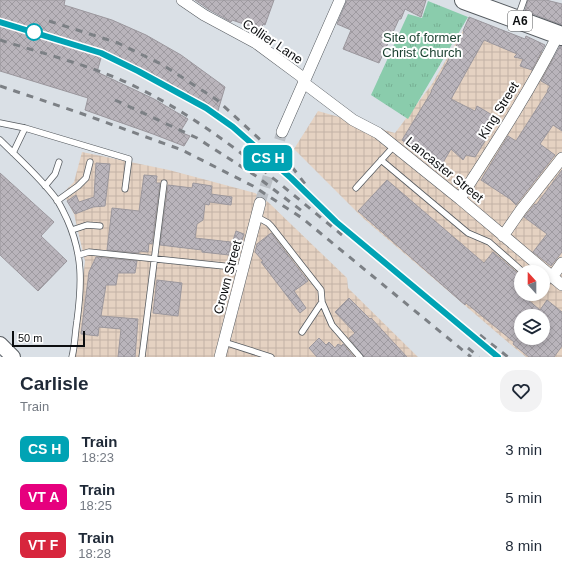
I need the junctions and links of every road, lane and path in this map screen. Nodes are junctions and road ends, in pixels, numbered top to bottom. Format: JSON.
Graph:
{"nodes":[{"id":1,"x":182,"y":0,"type":"edge"},
{"id":2,"x":339,"y":0,"type":"edge"},
{"id":3,"x":464,"y":0,"type":"edge"},
{"id":4,"x":524,"y":0,"type":"edge"},
{"id":5,"x":517,"y":20,"type":"junction"},
{"id":6,"x":560,"y":36,"type":"edge"},
{"id":7,"x":304,"y":83,"type":"junction"},
{"id":8,"x":0,"y":123,"type":"edge"},
{"id":9,"x":25,"y":128,"type":"junction"},
{"id":10,"x":282,"y":132,"type":"tunnel mouth"},
{"id":11,"x":0,"y":140,"type":"edge"},
{"id":12,"x":394,"y":146,"type":"junction"},
{"id":13,"x":13,"y":153,"type":"junction"},
{"id":14,"x":562,"y":158,"type":"edge"},
{"id":15,"x":381,"y":160,"type":"junction"},
{"id":16,"x":59,"y":162,"type":"dead end"},
{"id":17,"x":90,"y":162,"type":"dead end"},
{"id":18,"x":164,"y":184,"type":"dead end"},
{"id":19,"x":45,"y":186,"type":"junction"},
{"id":20,"x":356,"y":188,"type":"dead end"},
{"id":21,"x":125,"y":189,"type":"dead end"},
{"id":22,"x":460,"y":200,"type":"junction"},
{"id":23,"x":58,"y":201,"type":"junction"},
{"id":24,"x":260,"y":203,"type":"tunnel mouth"},
{"id":25,"x":257,"y":217,"type":"junction"},
{"id":26,"x":100,"y":226,"type":"dead end"},
{"id":27,"x":72,"y":230,"type":"junction"},
{"id":28,"x":503,"y":236,"type":"junction"},
{"id":29,"x":79,"y":255,"type":"junction"},
{"id":30,"x":154,"y":259,"type":"junction"},
{"id":31,"x":562,"y":263,"type":"edge"},
{"id":32,"x":515,"y":265,"type":"edge"},
{"id":33,"x":244,"y":268,"type":"junction"},
{"id":34,"x":552,"y":277,"type":"junction"},
{"id":35,"x":562,"y":285,"type":"edge"},
{"id":36,"x":322,"y":302,"type":"junction"},
{"id":37,"x":302,"y":332,"type":"dead end"},
{"id":38,"x":224,"y":342,"type":"junction"},
{"id":39,"x":72,"y":357,"type":"edge"},
{"id":40,"x":142,"y":357,"type":"edge"},
{"id":41,"x":220,"y":357,"type":"edge"},
{"id":42,"x":271,"y":357,"type":"edge"},
{"id":43,"x":360,"y":357,"type":"edge"}],
"edges":[{"from":1,"to":7,"type":"street","name":"Collier Lane"},
{"from":2,"to":7,"type":"street"},
{"from":3,"to":5,"type":"main road","number":"A6"},
{"from":4,"to":5,"type":"lane"},
{"from":5,"to":6,"type":"main road","number":"A6"},
{"from":6,"to":22,"type":"street","name":"King Street"},
{"from":7,"to":10,"type":"street"},
{"from":7,"to":12,"type":"street","name":"Lancaster Street"},
{"from":8,"to":9,"type":"lane"},
{"from":9,"to":13,"type":"lane"},
{"from":9,"to":21,"type":"lane"},
{"from":11,"to":13,"type":"lane"},
{"from":12,"to":15,"type":"lane"},
{"from":12,"to":22,"type":"street","name":"Lancaster Street"},
{"from":13,"to":19,"type":"lane"},
{"from":14,"to":28,"type":"street"},
{"from":15,"to":20,"type":"lane"},
{"from":15,"to":32,"type":"lane"},
{"from":16,"to":19,"type":"lane"},
{"from":17,"to":23,"type":"lane"},
{"from":18,"to":30,"type":"lane"},
{"from":19,"to":23,"type":"lane"},
{"from":22,"to":28,"type":"street","name":"Lancaster Street"},
{"from":23,"to":27,"type":"lane"},
{"from":24,"to":25,"type":"street","name":"Crown Street"},
{"from":25,"to":33,"type":"street","name":"Crown Street"},
{"from":25,"to":36,"type":"lane"},
{"from":26,"to":27,"type":"lane"},
{"from":27,"to":29,"type":"lane"},
{"from":28,"to":34,"type":"street","name":"Lancaster Street"},
{"from":29,"to":30,"type":"lane"},
{"from":29,"to":39,"type":"lane"},
{"from":30,"to":33,"type":"lane"},
{"from":30,"to":40,"type":"lane"},
{"from":31,"to":34,"type":"street"},
{"from":33,"to":38,"type":"street","name":"Crown Street"},
{"from":34,"to":35,"type":"street","name":"Lancaster Street"},
{"from":36,"to":37,"type":"lane"},
{"from":36,"to":43,"type":"lane"},
{"from":38,"to":41,"type":"street","name":"Crown Street"},
{"from":38,"to":42,"type":"lane"}]}
